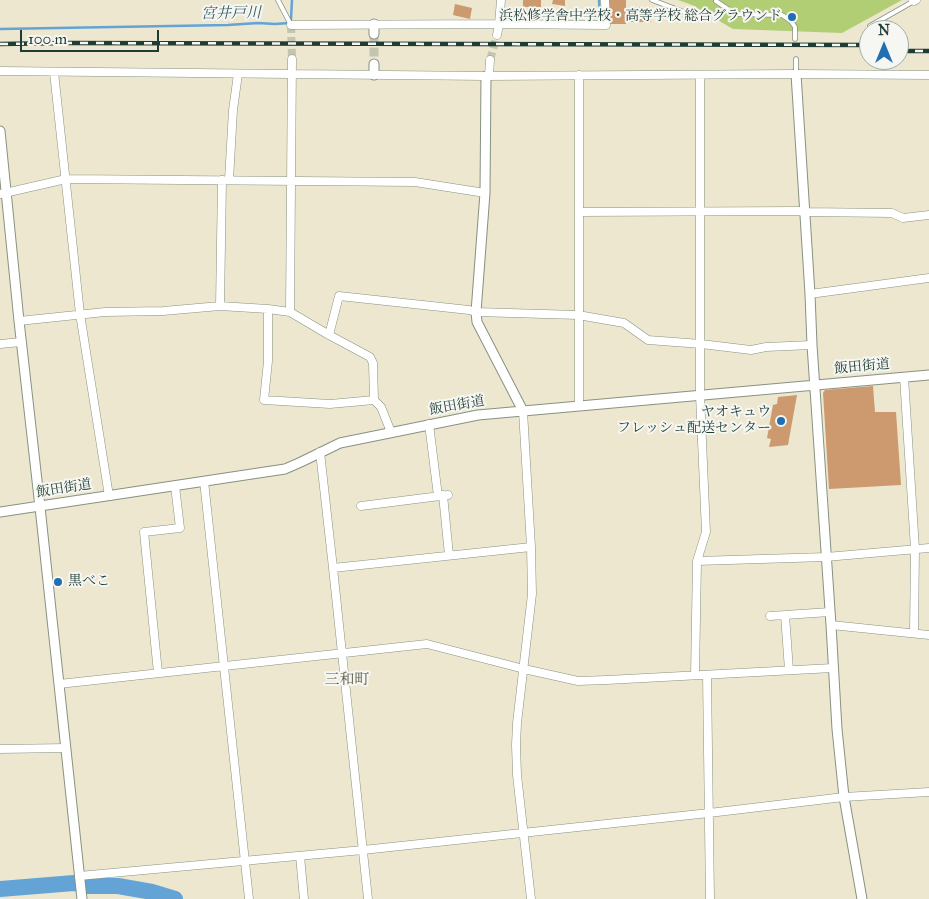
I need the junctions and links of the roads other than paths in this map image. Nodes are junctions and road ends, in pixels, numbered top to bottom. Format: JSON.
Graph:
{"nodes":[{"id":1,"x":278,"y":0,"type":"edge"},
{"id":2,"x":501,"y":0,"type":"edge"},
{"id":3,"x":606,"y":0,"type":"edge"},
{"id":4,"x":652,"y":0,"type":"edge"},
{"id":5,"x":914,"y":0,"type":"edge"},
{"id":6,"x":716,"y":1,"type":"edge"},
{"id":7,"x":684,"y":12,"type":"dead end"},
{"id":8,"x":880,"y":20,"type":"edge"},
{"id":9,"x":374,"y":24,"type":"junction"},
{"id":10,"x":499,"y":24,"type":"junction"},
{"id":11,"x":291,"y":25,"type":"joint"},
{"id":12,"x":374,"y":34,"type":"tunnel mouth"},
{"id":13,"x":497,"y":35,"type":"tunnel mouth"},
{"id":14,"x":795,"y":39,"type":"dead end"},
{"id":15,"x":292,"y":59,"type":"tunnel mouth"},
{"id":16,"x":796,"y":59,"type":"dead end"},
{"id":17,"x":490,"y":60,"type":"tunnel mouth"},
{"id":18,"x":374,"y":64,"type":"tunnel mouth"},
{"id":19,"x":0,"y":71,"type":"edge"},
{"id":20,"x":54,"y":72,"type":"junction"},
{"id":21,"x":238,"y":74,"type":"junction"},
{"id":22,"x":796,"y":74,"type":"junction"},
{"id":23,"x":291,"y":75,"type":"junction"},
{"id":24,"x":374,"y":75,"type":"junction"},
{"id":25,"x":579,"y":75,"type":"junction"},
{"id":26,"x":700,"y":75,"type":"junction"},
{"id":27,"x":929,"y":75,"type":"edge"},
{"id":28,"x":487,"y":76,"type":"junction"},
{"id":29,"x":0,"y":131,"type":"edge"},
{"id":30,"x":66,"y":179,"type":"junction"},
{"id":31,"x":225,"y":180,"type":"junction"},
{"id":32,"x":291,"y":182,"type":"junction"},
{"id":33,"x":485,"y":193,"type":"junction"},
{"id":34,"x":3,"y":194,"type":"edge"},
{"id":35,"x":579,"y":212,"type":"junction"},
{"id":36,"x":700,"y":212,"type":"junction"},
{"id":37,"x":804,"y":212,"type":"junction"},
{"id":38,"x":929,"y":215,"type":"edge"},
{"id":39,"x":929,"y":278,"type":"edge"},
{"id":40,"x":810,"y":294,"type":"junction"},
{"id":41,"x":220,"y":306,"type":"junction"},
{"id":42,"x":268,"y":309,"type":"junction"},
{"id":43,"x":290,"y":312,"type":"junction"},
{"id":44,"x":476,"y":312,"type":"junction"},
{"id":45,"x":80,"y":314,"type":"junction"},
{"id":46,"x":578,"y":315,"type":"junction"},
{"id":47,"x":19,"y":322,"type":"junction"},
{"id":48,"x":329,"y":335,"type":"junction"},
{"id":49,"x":22,"y":342,"type":"junction"},
{"id":50,"x":0,"y":344,"type":"edge"},
{"id":51,"x":701,"y":344,"type":"junction"},
{"id":52,"x":812,"y":345,"type":"junction"},
{"id":53,"x":929,"y":375,"type":"edge"},
{"id":54,"x":904,"y":377,"type":"junction"},
{"id":55,"x":815,"y":384,"type":"junction"},
{"id":56,"x":700,"y":394,"type":"junction"},
{"id":57,"x":374,"y":400,"type":"junction"},
{"id":58,"x":579,"y":406,"type":"junction"},
{"id":59,"x":523,"y":411,"type":"junction"},
{"id":60,"x":429,"y":424,"type":"junction"},
{"id":61,"x":391,"y":432,"type":"junction"},
{"id":62,"x":320,"y":452,"type":"junction"},
{"id":63,"x":204,"y":481,"type":"junction"},
{"id":64,"x":175,"y":486,"type":"junction"},
{"id":65,"x":443,"y":495,"type":"junction"},
{"id":66,"x":109,"y":496,"type":"junction"},
{"id":67,"x":361,"y":506,"type":"dead end"},
{"id":68,"x":40,"y":507,"type":"junction"},
{"id":69,"x":0,"y":512,"type":"edge"},
{"id":70,"x":531,"y":547,"type":"junction"},
{"id":71,"x":929,"y":548,"type":"edge"},
{"id":72,"x":914,"y":549,"type":"junction"},
{"id":73,"x":449,"y":556,"type":"junction"},
{"id":74,"x":826,"y":557,"type":"junction"},
{"id":75,"x":697,"y":561,"type":"junction"},
{"id":76,"x":333,"y":568,"type":"junction"},
{"id":77,"x":830,"y":612,"type":"junction"},
{"id":78,"x":785,"y":615,"type":"junction"},
{"id":79,"x":770,"y":616,"type":"dead end"},
{"id":80,"x":831,"y":625,"type":"junction"},
{"id":81,"x":914,"y":633,"type":"junction"},
{"id":82,"x":929,"y":635,"type":"edge"},
{"id":83,"x":342,"y":654,"type":"junction"},
{"id":84,"x":225,"y":666,"type":"junction"},
{"id":85,"x":833,"y":668,"type":"junction"},
{"id":86,"x":524,"y":669,"type":"junction"},
{"id":87,"x":789,"y":670,"type":"junction"},
{"id":88,"x":158,"y":673,"type":"junction"},
{"id":89,"x":707,"y":674,"type":"junction"},
{"id":90,"x":695,"y":675,"type":"junction"},
{"id":91,"x":59,"y":684,"type":"junction"},
{"id":92,"x":66,"y":748,"type":"junction"},
{"id":93,"x":0,"y":749,"type":"edge"},
{"id":94,"x":929,"y":792,"type":"edge"},
{"id":95,"x":844,"y":797,"type":"junction"},
{"id":96,"x":709,"y":813,"type":"junction"},
{"id":97,"x":523,"y":832,"type":"junction"},
{"id":98,"x":363,"y":850,"type":"junction"},
{"id":99,"x":300,"y":856,"type":"junction"},
{"id":100,"x":246,"y":861,"type":"junction"},
{"id":101,"x":79,"y":876,"type":"junction"},
{"id":102,"x":82,"y":899,"type":"edge"},
{"id":103,"x":249,"y":899,"type":"edge"},
{"id":104,"x":304,"y":899,"type":"edge"},
{"id":105,"x":368,"y":899,"type":"edge"},
{"id":106,"x":531,"y":899,"type":"edge"},
{"id":107,"x":710,"y":899,"type":"edge"},
{"id":108,"x":862,"y":899,"type":"edge"}],
"edges":[{"from":1,"to":11,"type":"lane"},
{"from":2,"to":10,"type":"street"},
{"from":3,"to":10,"type":"street"},
{"from":4,"to":7,"type":"lane"},
{"from":5,"to":8,"type":"lane"},
{"from":6,"to":14,"type":"lane"},
{"from":9,"to":10,"type":"street"},
{"from":9,"to":11,"type":"street"},
{"from":9,"to":12,"type":"street"},
{"from":10,"to":13,"type":"street"},
{"from":15,"to":23,"type":"street"},
{"from":16,"to":22,"type":"lane"},
{"from":17,"to":28,"type":"street"},
{"from":18,"to":24,"type":"street"},
{"from":19,"to":20,"type":"street"},
{"from":20,"to":21,"type":"street"},
{"from":20,"to":30,"type":"street"},
{"from":21,"to":23,"type":"street"},
{"from":21,"to":31,"type":"street"},
{"from":22,"to":26,"type":"street"},
{"from":22,"to":27,"type":"street"},
{"from":22,"to":37,"type":"street"},
{"from":23,"to":24,"type":"street"},
{"from":23,"to":32,"type":"street"},
{"from":24,"to":28,"type":"street"},
{"from":25,"to":26,"type":"street"},
{"from":25,"to":28,"type":"street"},
{"from":25,"to":35,"type":"street"},
{"from":26,"to":36,"type":"street"},
{"from":28,"to":33,"type":"street"},
{"from":29,"to":34,"type":"street"},
{"from":30,"to":31,"type":"street"},
{"from":30,"to":34,"type":"street"},
{"from":30,"to":45,"type":"street"},
{"from":31,"to":32,"type":"street"},
{"from":31,"to":41,"type":"street"},
{"from":32,"to":33,"type":"street"},
{"from":32,"to":43,"type":"street"},
{"from":33,"to":44,"type":"street"},
{"from":34,"to":47,"type":"street"},
{"from":35,"to":36,"type":"street"},
{"from":35,"to":46,"type":"street"},
{"from":36,"to":37,"type":"street"},
{"from":36,"to":51,"type":"street"},
{"from":37,"to":38,"type":"street"},
{"from":37,"to":40,"type":"street"},
{"from":39,"to":40,"type":"street"},
{"from":40,"to":52,"type":"street"},
{"from":41,"to":42,"type":"street"},
{"from":41,"to":45,"type":"street"},
{"from":42,"to":43,"type":"street"},
{"from":42,"to":57,"type":"street"},
{"from":43,"to":48,"type":"street"},
{"from":44,"to":46,"type":"street"},
{"from":44,"to":48,"type":"street"},
{"from":44,"to":59,"type":"street"},
{"from":45,"to":47,"type":"street"},
{"from":45,"to":66,"type":"street"},
{"from":46,"to":51,"type":"street"},
{"from":46,"to":58,"type":"street"},
{"from":47,"to":49,"type":"street"},
{"from":48,"to":57,"type":"street"},
{"from":49,"to":50,"type":"street"},
{"from":49,"to":68,"type":"street"},
{"from":51,"to":52,"type":"street"},
{"from":51,"to":56,"type":"street"},
{"from":52,"to":55,"type":"street"},
{"from":53,"to":54,"type":"street","name":"飯田街道"},
{"from":54,"to":55,"type":"street","name":"飯田街道"},
{"from":54,"to":72,"type":"street"},
{"from":55,"to":56,"type":"street","name":"飯田街道"},
{"from":55,"to":74,"type":"street"},
{"from":56,"to":58,"type":"street","name":"飯田街道"},
{"from":56,"to":75,"type":"street"},
{"from":57,"to":61,"type":"street"},
{"from":58,"to":59,"type":"street","name":"飯田街道"},
{"from":59,"to":60,"type":"street","name":"飯田街道"},
{"from":59,"to":70,"type":"street"},
{"from":60,"to":61,"type":"street","name":"飯田街道"},
{"from":60,"to":65,"type":"street"},
{"from":61,"to":62,"type":"street","name":"飯田街道"},
{"from":62,"to":63,"type":"street","name":"飯田街道"},
{"from":62,"to":76,"type":"street"},
{"from":63,"to":64,"type":"street","name":"飯田街道"},
{"from":63,"to":84,"type":"street"},
{"from":64,"to":66,"type":"street","name":"飯田街道"},
{"from":64,"to":88,"type":"street"},
{"from":65,"to":67,"type":"street"},
{"from":65,"to":73,"type":"street"},
{"from":66,"to":68,"type":"street","name":"飯田街道"},
{"from":68,"to":69,"type":"street","name":"飯田街道"},
{"from":68,"to":91,"type":"street"},
{"from":70,"to":73,"type":"street"},
{"from":70,"to":86,"type":"street"},
{"from":71,"to":72,"type":"street"},
{"from":72,"to":74,"type":"street"},
{"from":72,"to":81,"type":"street"},
{"from":73,"to":76,"type":"street"},
{"from":74,"to":75,"type":"street"},
{"from":74,"to":77,"type":"street"},
{"from":75,"to":90,"type":"street"},
{"from":76,"to":83,"type":"street"},
{"from":77,"to":78,"type":"street"},
{"from":77,"to":80,"type":"street"},
{"from":78,"to":79,"type":"street"},
{"from":78,"to":87,"type":"street"},
{"from":80,"to":81,"type":"street"},
{"from":80,"to":85,"type":"street"},
{"from":81,"to":82,"type":"street"},
{"from":83,"to":84,"type":"street"},
{"from":83,"to":86,"type":"street"},
{"from":83,"to":98,"type":"street"},
{"from":84,"to":88,"type":"street"},
{"from":84,"to":100,"type":"street"},
{"from":85,"to":87,"type":"street"},
{"from":85,"to":95,"type":"street"},
{"from":86,"to":90,"type":"street"},
{"from":86,"to":97,"type":"street"},
{"from":87,"to":89,"type":"street"},
{"from":88,"to":91,"type":"street"},
{"from":89,"to":90,"type":"street"},
{"from":89,"to":96,"type":"street"},
{"from":91,"to":92,"type":"street"},
{"from":92,"to":93,"type":"street"},
{"from":92,"to":101,"type":"street"},
{"from":94,"to":95,"type":"street"},
{"from":95,"to":96,"type":"street"},
{"from":95,"to":108,"type":"street"},
{"from":96,"to":97,"type":"street"},
{"from":96,"to":107,"type":"street"},
{"from":97,"to":98,"type":"street"},
{"from":97,"to":106,"type":"street"},
{"from":98,"to":99,"type":"street"},
{"from":98,"to":105,"type":"street"},
{"from":99,"to":100,"type":"street"},
{"from":99,"to":104,"type":"street"},
{"from":100,"to":101,"type":"street"},
{"from":100,"to":103,"type":"street"},
{"from":101,"to":102,"type":"street"}]}
